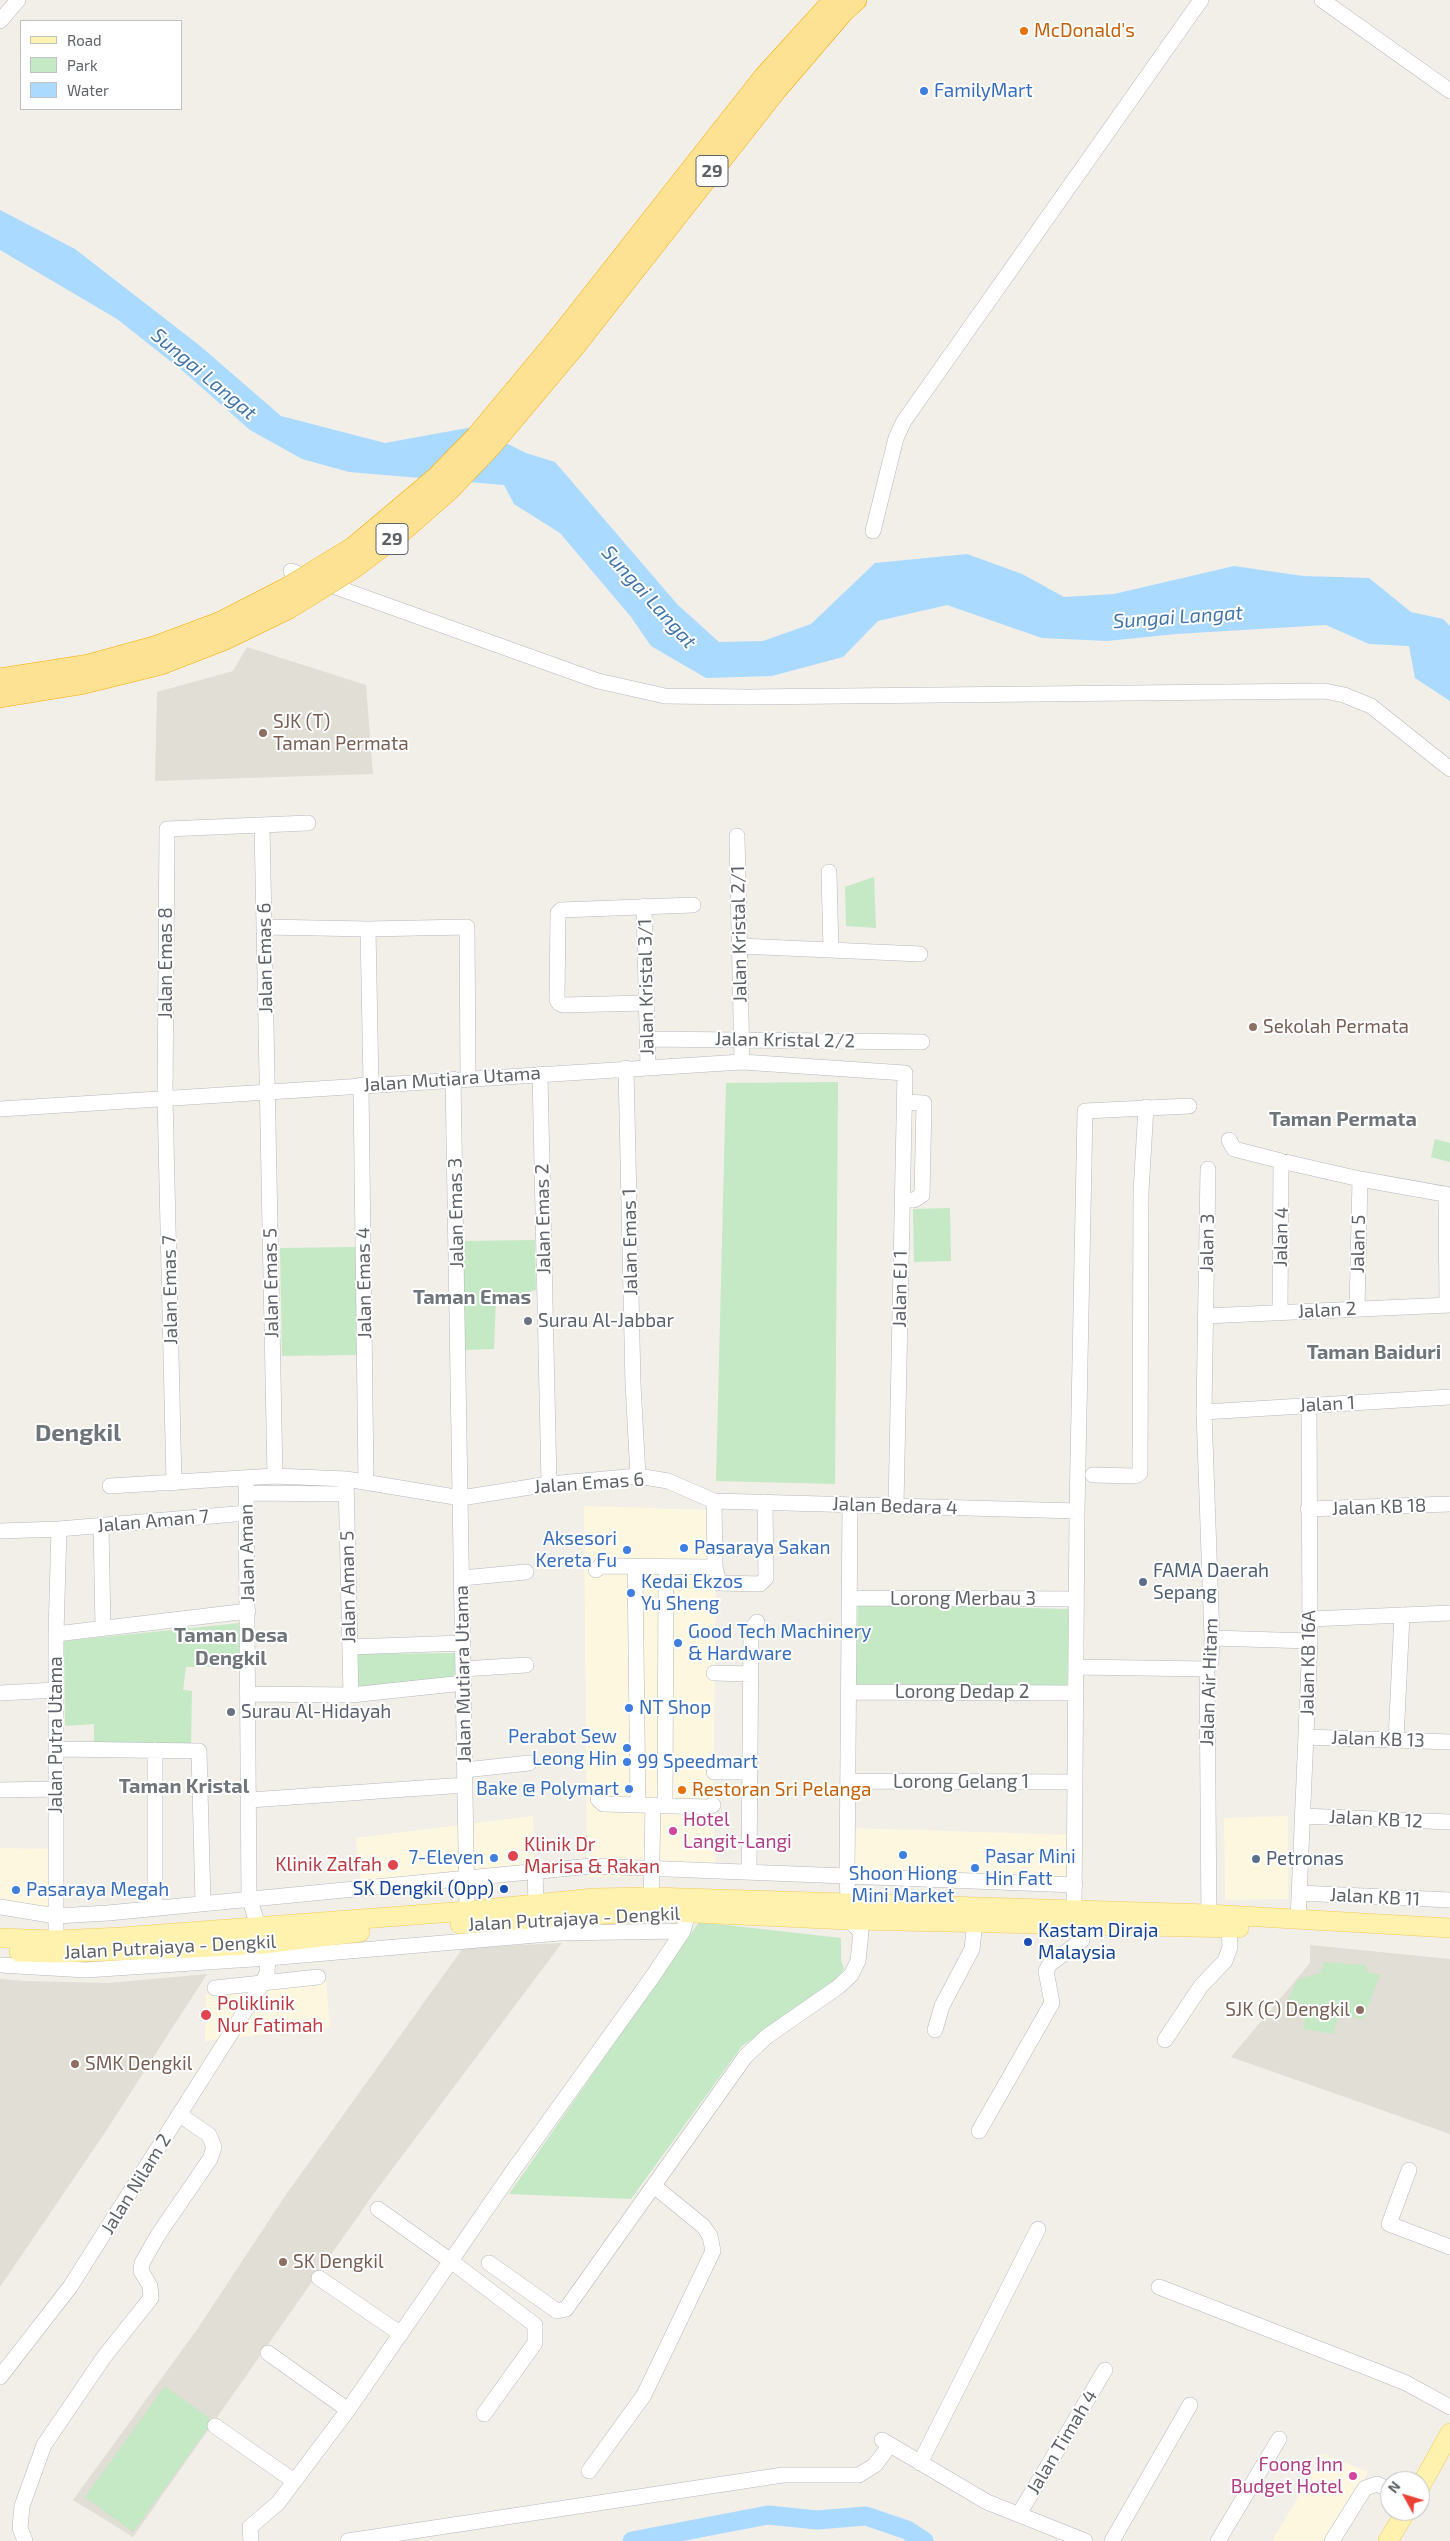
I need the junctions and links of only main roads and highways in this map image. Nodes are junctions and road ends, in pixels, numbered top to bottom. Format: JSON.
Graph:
{"nodes":[{"id":1,"x":834,"y":0,"type":"edge"},
{"id":2,"x":856,"y":0,"type":"edge"},
{"id":3,"x":567,"y":341,"type":"junction"},
{"id":4,"x":159,"y":655,"type":"junction"},
{"id":5,"x":0,"y":679,"type":"edge"},
{"id":6,"x":0,"y":697,"type":"edge"},
{"id":7,"x":651,"y":1904,"type":"junction"},
{"id":8,"x":849,"y":1912,"type":"junction"},
{"id":9,"x":1079,"y":1917,"type":"junction"},
{"id":10,"x":1208,"y":1920,"type":"junction"},
{"id":11,"x":1450,"y":1928,"type":"edge"},
{"id":12,"x":1450,"y":1939,"type":"edge"},
{"id":13,"x":264,"y":1943,"type":"junction"},
{"id":14,"x":1,"y":1954,"type":"edge"},
{"id":15,"x":1450,"y":2433,"type":"edge"},
{"id":16,"x":1429,"y":2471,"type":"edge"},
{"id":17,"x":1400,"y":2521,"type":"edge"},
{"id":18,"x":1388,"y":2541,"type":"edge"}],
"edges":[{"from":1,"to":3,"type":"highway","number":"29"},
{"from":2,"to":3,"type":"highway","number":"29"},
{"from":3,"to":4,"type":"highway","number":"29","bridge":true},
{"from":4,"to":5,"type":"highway","number":"29"},
{"from":4,"to":6,"type":"highway","number":"29"},
{"from":7,"to":8,"type":"main road","name":"Jalan Putrajaya - Dengkil"},
{"from":7,"to":8,"type":"main road","name":"Jalan Putrajaya - Dengkil"},
{"from":7,"to":13,"type":"main road","name":"Jalan Putrajaya - Dengkil"},
{"from":7,"to":13,"type":"main road","name":"Jalan Putrajaya - Dengkil"},
{"from":8,"to":9,"type":"main road","name":"Jalan Putrajaya - Dengkil"},
{"from":8,"to":9,"type":"main road","name":"Jalan Putrajaya - Dengkil"},
{"from":9,"to":10,"type":"main road","name":"Jalan Putrajaya - Dengkil"},
{"from":10,"to":11,"type":"main road"},
{"from":10,"to":12,"type":"main road"},
{"from":13,"to":14,"type":"main road","name":"Jalan Putrajaya - Dengkil"},
{"from":13,"to":14,"type":"main road","name":"Jalan Putrajaya - Dengkil"},
{"from":15,"to":16,"type":"main road"},
{"from":17,"to":18,"type":"main road"}]}
